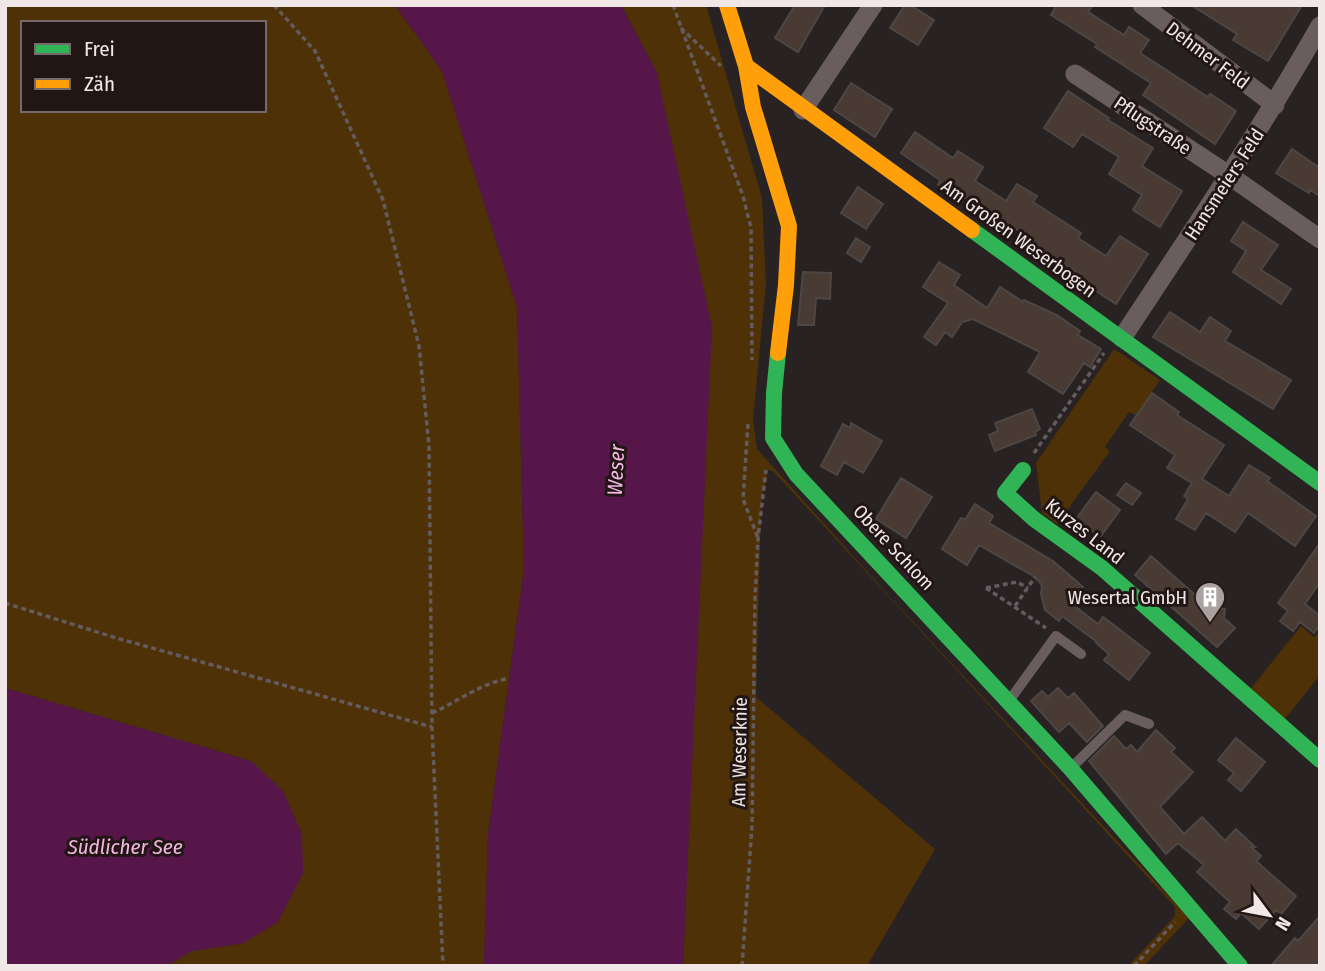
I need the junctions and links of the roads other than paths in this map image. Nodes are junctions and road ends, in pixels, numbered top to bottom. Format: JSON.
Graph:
{"nodes":[{"id":1,"x":727,"y":5,"type":"edge"},
{"id":2,"x":873,"y":5,"type":"edge"},
{"id":3,"x":1142,"y":5,"type":"edge"},
{"id":4,"x":1320,"y":26,"type":"edge"},
{"id":5,"x":744,"y":62,"type":"junction"},
{"id":6,"x":1076,"y":74,"type":"dead end"},
{"id":7,"x":1275,"y":105,"type":"junction"},
{"id":8,"x":803,"y":110,"type":"junction"},
{"id":9,"x":1230,"y":176,"type":"junction"},
{"id":10,"x":1320,"y":239,"type":"edge"},
{"id":11,"x":1119,"y":336,"type":"junction"},
{"id":12,"x":1023,"y":470,"type":"road end"},
{"id":13,"x":1320,"y":483,"type":"edge"},
{"id":14,"x":1082,"y":654,"type":"dead end"},
{"id":15,"x":1009,"y":701,"type":"junction"},
{"id":16,"x":1149,"y":724,"type":"dead end"},
{"id":17,"x":1320,"y":760,"type":"edge"},
{"id":18,"x":1070,"y":768,"type":"junction"},
{"id":19,"x":1240,"y":966,"type":"edge"}],
"edges":[{"from":1,"to":5,"type":"street"},
{"from":2,"to":8,"type":"street"},
{"from":3,"to":7,"type":"street","name":"Dehmer Feld"},
{"from":4,"to":7,"type":"street","name":"Hansmeiers Feld"},
{"from":5,"to":8,"type":"street","name":"Am Großen Weserbogen"},
{"from":5,"to":15,"type":"street","name":"Obere Schlom"},
{"from":6,"to":9,"type":"street","name":"Pflugstraße"},
{"from":7,"to":9,"type":"street","name":"Hansmeiers Feld"},
{"from":8,"to":11,"type":"street","name":"Am Großen Weserbogen"},
{"from":9,"to":10,"type":"street","name":"Pflugstraße"},
{"from":9,"to":11,"type":"street","name":"Hansmeiers Feld"},
{"from":11,"to":13,"type":"street","name":"Am Großen Weserbogen"},
{"from":12,"to":17,"type":"street","name":"Kurzes Land"},
{"from":14,"to":15,"type":"lane"},
{"from":15,"to":18,"type":"street","name":"Obere Schlom"},
{"from":16,"to":18,"type":"lane"},
{"from":18,"to":19,"type":"street","name":"Obere Schlom"}]}
